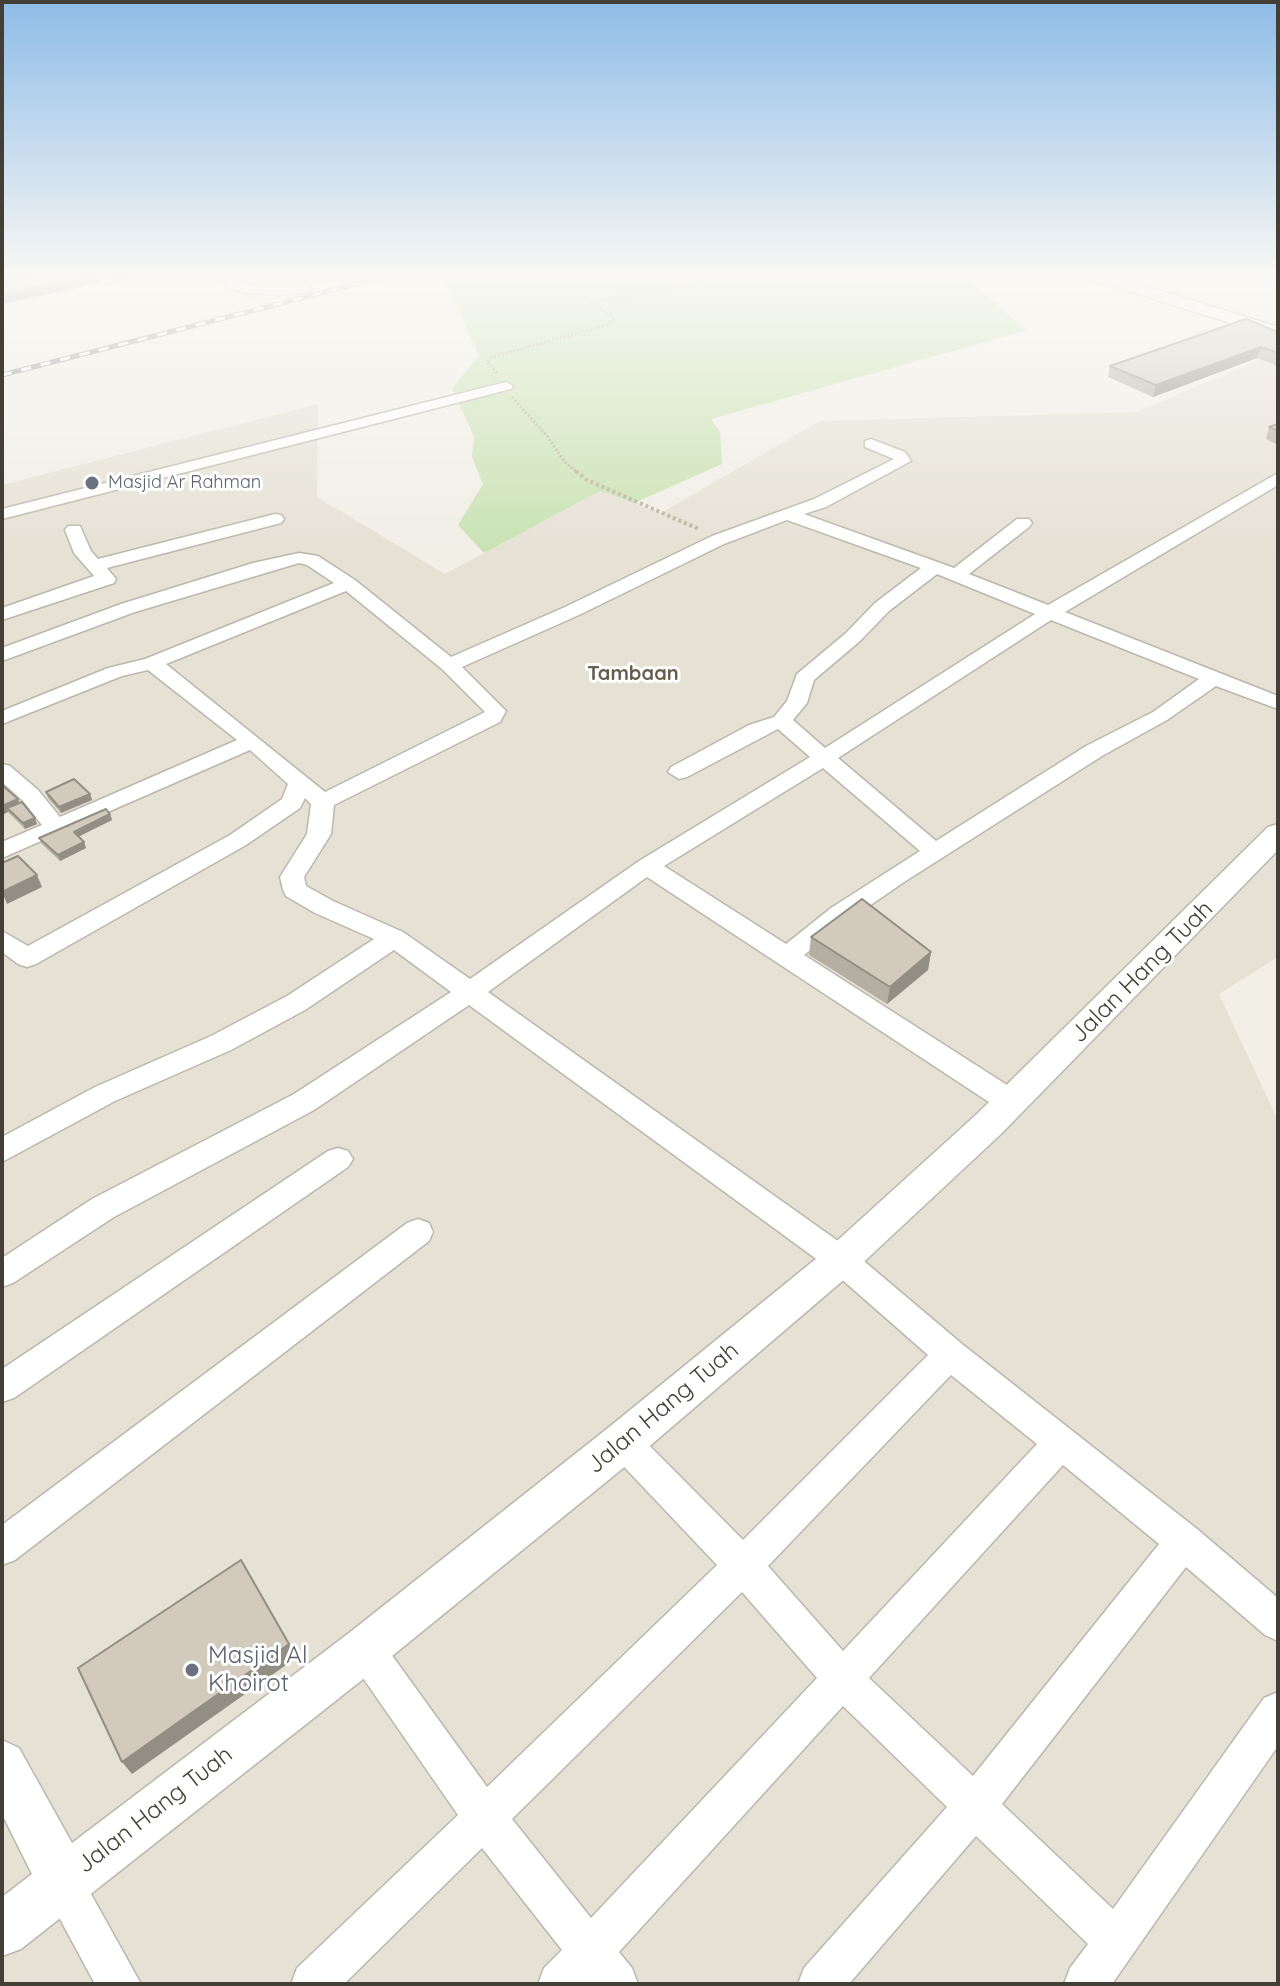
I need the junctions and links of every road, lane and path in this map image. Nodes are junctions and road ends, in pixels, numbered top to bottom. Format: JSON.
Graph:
{"nodes":[{"id":1,"x":492,"y":367,"type":"edge"},
{"id":2,"x":506,"y":386,"type":"junction"},
{"id":3,"x":871,"y":444,"type":"dead end"},
{"id":4,"x":1278,"y":478,"type":"edge"},
{"id":5,"x":2,"y":514,"type":"edge"},
{"id":6,"x":787,"y":514,"type":"junction"},
{"id":7,"x":275,"y":519,"type":"dead end"},
{"id":8,"x":1023,"y":523,"type":"dead end"},
{"id":9,"x":74,"y":530,"type":"dead end"},
{"id":10,"x":718,"y":540,"type":"junction"},
{"id":11,"x":935,"y":567,"type":"junction"},
{"id":12,"x":101,"y":572,"type":"junction"},
{"id":13,"x":956,"y":576,"type":"junction"},
{"id":14,"x":348,"y":584,"type":"junction"},
{"id":15,"x":128,"y":608,"type":"junction"},
{"id":16,"x":1049,"y":613,"type":"junction"},
{"id":17,"x":2,"y":614,"type":"edge"},
{"id":18,"x":2,"y":655,"type":"edge"},
{"id":19,"x":152,"y":663,"type":"junction"},
{"id":20,"x":449,"y":665,"type":"junction"},
{"id":21,"x":1212,"y":679,"type":"junction"},
{"id":22,"x":1278,"y":703,"type":"edge"},
{"id":23,"x":2,"y":718,"type":"edge"},
{"id":24,"x":781,"y":721,"type":"junction"},
{"id":25,"x":252,"y":741,"type":"junction"},
{"id":26,"x":824,"y":758,"type":"junction"},
{"id":27,"x":2,"y":771,"type":"edge"},
{"id":28,"x":679,"y":772,"type":"dead end"},
{"id":29,"x":300,"y":782,"type":"junction"},
{"id":30,"x":323,"y":802,"type":"junction"},
{"id":31,"x":56,"y":827,"type":"junction"},
{"id":32,"x":1278,"y":833,"type":"edge"},
{"id":33,"x":2,"y":851,"type":"edge"},
{"id":34,"x":936,"y":853,"type":"junction"},
{"id":35,"x":647,"y":866,"type":"junction"},
{"id":36,"x":394,"y":938,"type":"junction"},
{"id":37,"x":2,"y":940,"type":"edge"},
{"id":38,"x":787,"y":956,"type":"junction"},
{"id":39,"x":470,"y":992,"type":"junction"},
{"id":40,"x":1011,"y":1102,"type":"junction"},
{"id":41,"x":2,"y":1151,"type":"edge"},
{"id":42,"x":338,"y":1159,"type":"dead end"},
{"id":43,"x":418,"y":1232,"type":"dead end"},
{"id":44,"x":841,"y":1260,"type":"junction"},
{"id":45,"x":2,"y":1274,"type":"edge"},
{"id":46,"x":950,"y":1354,"type":"junction"},
{"id":47,"x":2,"y":1387,"type":"edge"},
{"id":48,"x":623,"y":1442,"type":"junction"},
{"id":49,"x":1061,"y":1443,"type":"junction"},
{"id":50,"x":1184,"y":1541,"type":"junction"},
{"id":51,"x":2,"y":1547,"type":"edge"},
{"id":52,"x":743,"y":1566,"type":"junction"},
{"id":53,"x":1278,"y":1622,"type":"edge"},
{"id":54,"x":365,"y":1649,"type":"junction"},
{"id":55,"x":844,"y":1680,"type":"junction"},
{"id":56,"x":1278,"y":1712,"type":"edge"},
{"id":57,"x":2,"y":1765,"type":"edge"},
{"id":58,"x":974,"y":1807,"type":"junction"},
{"id":59,"x":483,"y":1816,"type":"junction"},
{"id":60,"x":61,"y":1882,"type":"junction"},
{"id":61,"x":2,"y":1930,"type":"edge"},
{"id":62,"x":1115,"y":1941,"type":"junction"},
{"id":63,"x":603,"y":1968,"type":"edge"},
{"id":64,"x":119,"y":1984,"type":"edge"},
{"id":65,"x":313,"y":1984,"type":"edge"},
{"id":66,"x":560,"y":1984,"type":"edge"},
{"id":67,"x":820,"y":1984,"type":"edge"},
{"id":68,"x":1086,"y":1984,"type":"edge"}],
"edges":[{"from":1,"to":2,"type":"path"},
{"from":2,"to":5,"type":"street"},
{"from":2,"to":10,"type":"path"},
{"from":3,"to":6,"type":"street"},
{"from":4,"to":16,"type":"street"},
{"from":6,"to":10,"type":"street"},
{"from":6,"to":11,"type":"street"},
{"from":7,"to":12,"type":"street"},
{"from":8,"to":13,"type":"street"},
{"from":9,"to":12,"type":"street"},
{"from":10,"to":20,"type":"street"},
{"from":11,"to":13,"type":"street"},
{"from":11,"to":24,"type":"street"},
{"from":12,"to":15,"type":"street"},
{"from":12,"to":17,"type":"street"},
{"from":13,"to":16,"type":"street"},
{"from":14,"to":15,"type":"street"},
{"from":14,"to":19,"type":"street"},
{"from":14,"to":20,"type":"street"},
{"from":15,"to":18,"type":"street"},
{"from":16,"to":21,"type":"street"},
{"from":16,"to":26,"type":"street"},
{"from":19,"to":23,"type":"street"},
{"from":19,"to":25,"type":"street"},
{"from":20,"to":30,"type":"street"},
{"from":21,"to":22,"type":"street"},
{"from":21,"to":34,"type":"street"},
{"from":24,"to":26,"type":"street"},
{"from":24,"to":28,"type":"street"},
{"from":25,"to":29,"type":"street"},
{"from":25,"to":31,"type":"street"},
{"from":26,"to":34,"type":"street"},
{"from":26,"to":35,"type":"street"},
{"from":27,"to":31,"type":"street"},
{"from":29,"to":30,"type":"street"},
{"from":29,"to":37,"type":"street"},
{"from":30,"to":36,"type":"street"},
{"from":31,"to":33,"type":"street"},
{"from":32,"to":40,"type":"street","name":"Jalan Hang Tuah"},
{"from":34,"to":38,"type":"street"},
{"from":35,"to":38,"type":"street"},
{"from":35,"to":39,"type":"street"},
{"from":36,"to":39,"type":"street"},
{"from":36,"to":41,"type":"street"},
{"from":38,"to":40,"type":"street"},
{"from":39,"to":44,"type":"street"},
{"from":39,"to":45,"type":"street"},
{"from":40,"to":44,"type":"street","name":"Jalan Hang Tuah"},
{"from":42,"to":47,"type":"street"},
{"from":43,"to":51,"type":"street"},
{"from":44,"to":46,"type":"street"},
{"from":44,"to":48,"type":"street","name":"Jalan Hang Tuah"},
{"from":46,"to":49,"type":"street"},
{"from":46,"to":52,"type":"street"},
{"from":48,"to":52,"type":"street"},
{"from":48,"to":54,"type":"street","name":"Jalan Hang Tuah"},
{"from":49,"to":50,"type":"street"},
{"from":49,"to":55,"type":"street"},
{"from":50,"to":53,"type":"street"},
{"from":50,"to":58,"type":"street"},
{"from":52,"to":55,"type":"street"},
{"from":52,"to":59,"type":"street"},
{"from":54,"to":59,"type":"street"},
{"from":54,"to":60,"type":"street","name":"Jalan Hang Tuah"},
{"from":55,"to":58,"type":"street"},
{"from":55,"to":63,"type":"street"},
{"from":56,"to":62,"type":"street"},
{"from":57,"to":60,"type":"street"},
{"from":58,"to":62,"type":"street"},
{"from":58,"to":67,"type":"street"},
{"from":59,"to":63,"type":"street"},
{"from":59,"to":65,"type":"street"},
{"from":60,"to":61,"type":"street","name":"Jalan Hang Tuah"},
{"from":60,"to":64,"type":"street"},
{"from":62,"to":68,"type":"street"},
{"from":63,"to":66,"type":"street"}]}
